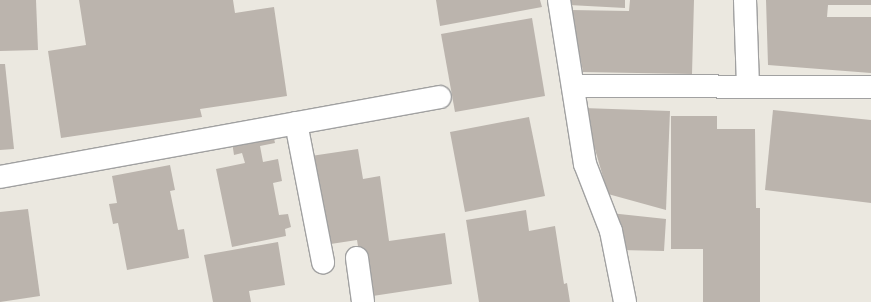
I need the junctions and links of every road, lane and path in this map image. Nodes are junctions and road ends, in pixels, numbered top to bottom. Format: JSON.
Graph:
{"nodes":[{"id":1,"x":559,"y":0,"type":"edge"},
{"id":2,"x":745,"y":0,"type":"edge"},
{"id":3,"x":573,"y":86,"type":"junction"},
{"id":4,"x":748,"y":87,"type":"junction"},
{"id":5,"x":871,"y":87,"type":"edge"},
{"id":6,"x":440,"y":97,"type":"dead end"},
{"id":7,"x":296,"y":123,"type":"junction"},
{"id":8,"x":0,"y":176,"type":"edge"},
{"id":9,"x":357,"y":258,"type":"dead end"},
{"id":10,"x":324,"y":262,"type":"dead end"},
{"id":11,"x":363,"y":302,"type":"edge"},
{"id":12,"x":625,"y":302,"type":"edge"}],
"edges":[{"from":1,"to":3,"type":"street"},
{"from":2,"to":4,"type":"street"},
{"from":3,"to":4,"type":"street"},
{"from":3,"to":12,"type":"street"},
{"from":4,"to":5,"type":"street"},
{"from":6,"to":7,"type":"street"},
{"from":7,"to":8,"type":"street"},
{"from":7,"to":10,"type":"street"},
{"from":9,"to":11,"type":"street"}]}
